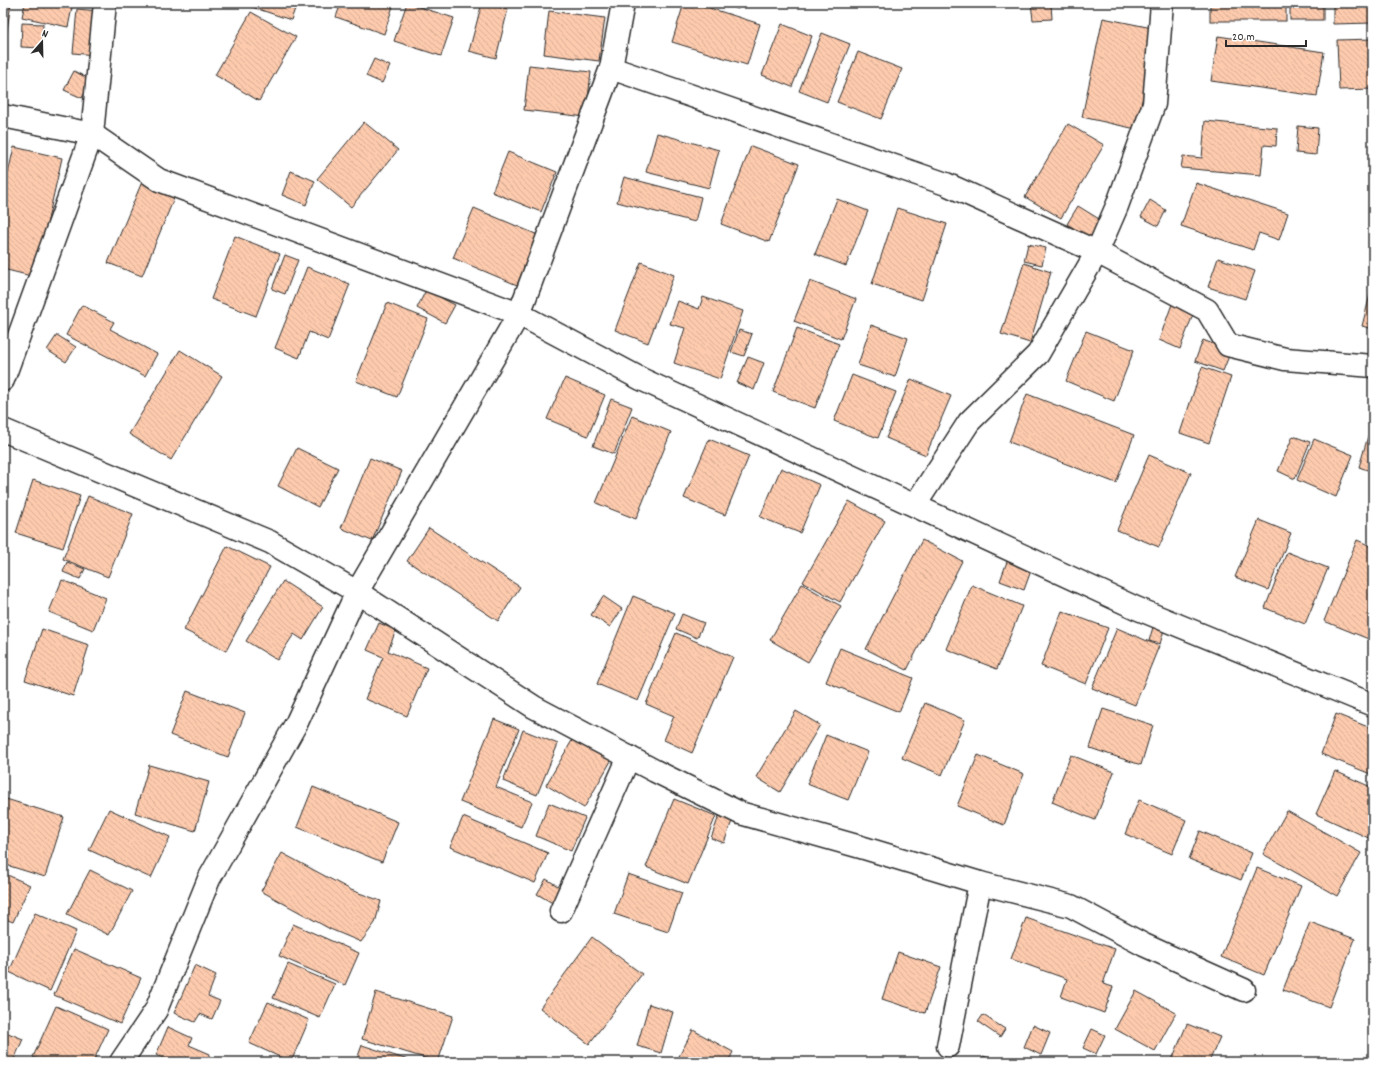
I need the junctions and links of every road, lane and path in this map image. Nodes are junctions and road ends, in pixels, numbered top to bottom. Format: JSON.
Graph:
{"nodes":[{"id":1,"x":105,"y":3,"type":"edge"},
{"id":2,"x":623,"y":3,"type":"edge"},
{"id":3,"x":1162,"y":3,"type":"edge"},
{"id":4,"x":611,"y":68,"type":"junction"},
{"id":5,"x":3,"y":116,"type":"edge"},
{"id":6,"x":92,"y":134,"type":"junction"},
{"id":7,"x":1097,"y":252,"type":"junction"},
{"id":8,"x":519,"y":314,"type":"junction"},
{"id":9,"x":1373,"y":366,"type":"edge"},
{"id":10,"x":3,"y":380,"type":"edge"},
{"id":11,"x":3,"y":430,"type":"edge"},
{"id":12,"x":915,"y":505,"type":"junction"},
{"id":13,"x":357,"y":592,"type":"junction"},
{"id":14,"x":1373,"y":705,"type":"edge"},
{"id":15,"x":629,"y":757,"type":"junction"},
{"id":16,"x":980,"y":883,"type":"junction"},
{"id":17,"x":561,"y":911,"type":"dead end"},
{"id":18,"x":1244,"y":990,"type":"dead end"},
{"id":19,"x":948,"y":1046,"type":"dead end"},
{"id":20,"x":121,"y":1062,"type":"edge"}],
"edges":[{"from":1,"to":6,"type":"street"},
{"from":2,"to":4,"type":"street"},
{"from":3,"to":7,"type":"street"},
{"from":4,"to":7,"type":"street"},
{"from":4,"to":8,"type":"street"},
{"from":5,"to":6,"type":"street"},
{"from":6,"to":8,"type":"street"},
{"from":6,"to":10,"type":"street"},
{"from":7,"to":9,"type":"street"},
{"from":7,"to":12,"type":"street"},
{"from":8,"to":12,"type":"street"},
{"from":8,"to":13,"type":"street"},
{"from":11,"to":13,"type":"street"},
{"from":12,"to":14,"type":"street"},
{"from":13,"to":15,"type":"street"},
{"from":13,"to":20,"type":"street"},
{"from":15,"to":16,"type":"street"},
{"from":15,"to":17,"type":"street"},
{"from":16,"to":18,"type":"street"},
{"from":16,"to":19,"type":"street"}]}
